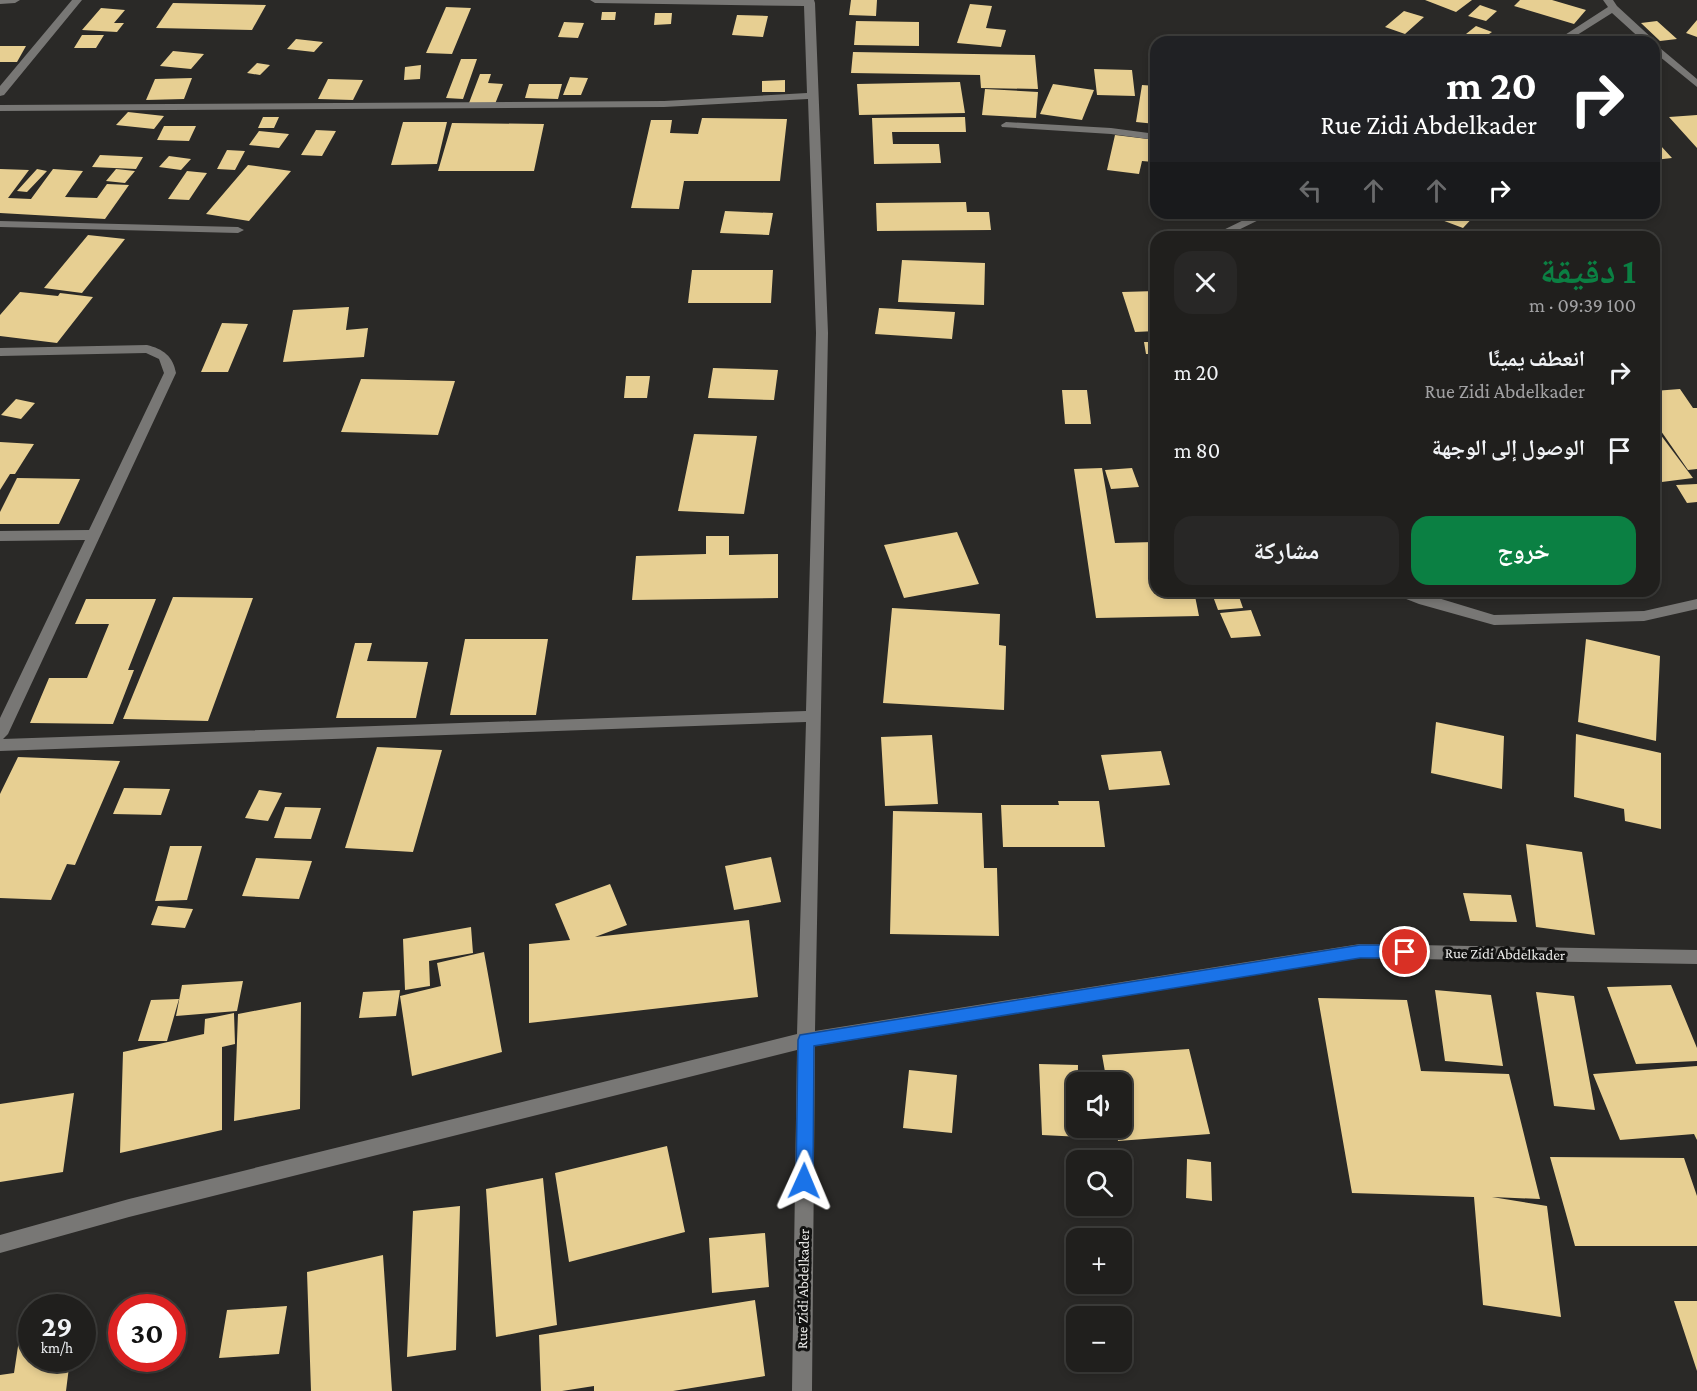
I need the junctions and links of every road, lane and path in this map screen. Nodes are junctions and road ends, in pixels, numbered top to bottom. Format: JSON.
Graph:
{"nodes":[{"id":1,"x":15,"y":0,"type":"edge"},
{"id":2,"x":77,"y":0,"type":"edge"},
{"id":3,"x":595,"y":0,"type":"edge"},
{"id":4,"x":0,"y":1,"type":"edge"},
{"id":5,"x":809,"y":2,"type":"edge"},
{"id":6,"x":1611,"y":4,"type":"edge"},
{"id":7,"x":1567,"y":36,"type":"edge"},
{"id":8,"x":1644,"y":36,"type":"edge"},
{"id":9,"x":1660,"y":51,"type":"edge"},
{"id":10,"x":1697,"y":84,"type":"edge"},
{"id":11,"x":0,"y":93,"type":"edge"},
{"id":12,"x":813,"y":96,"type":"junction"},
{"id":13,"x":0,"y":108,"type":"edge"},
{"id":14,"x":1006,"y":125,"type":"dead end"},
{"id":15,"x":1150,"y":136,"type":"edge"},
{"id":16,"x":1255,"y":219,"type":"edge"},
{"id":17,"x":0,"y":224,"type":"edge"},
{"id":18,"x":238,"y":230,"type":"dead end"},
{"id":19,"x":1228,"y":231,"type":"edge"},
{"id":20,"x":0,"y":352,"type":"edge"},
{"id":21,"x":93,"y":535,"type":"junction"},
{"id":22,"x":0,"y":536,"type":"edge"},
{"id":23,"x":1416,"y":597,"type":"edge"},
{"id":24,"x":1697,"y":604,"type":"edge"},
{"id":25,"x":814,"y":716,"type":"junction"},
{"id":26,"x":0,"y":734,"type":"edge"},
{"id":27,"x":0,"y":745,"type":"edge"},
{"id":28,"x":1697,"y":957,"type":"edge"},
{"id":29,"x":806,"y":1040,"type":"junction"},
{"id":30,"x":0,"y":1244,"type":"edge"},
{"id":31,"x":802,"y":1391,"type":"edge"}],
"edges":[{"from":1,"to":4,"type":"street"},
{"from":2,"to":11,"type":"street"},
{"from":3,"to":5,"type":"street"},
{"from":5,"to":12,"type":"street"},
{"from":6,"to":7,"type":"street"},
{"from":6,"to":8,"type":"street"},
{"from":9,"to":10,"type":"street"},
{"from":12,"to":13,"type":"street"},
{"from":12,"to":25,"type":"street"},
{"from":14,"to":15,"type":"street"},
{"from":16,"to":19,"type":"street"},
{"from":17,"to":18,"type":"street"},
{"from":20,"to":21,"type":"street"},
{"from":21,"to":22,"type":"street"},
{"from":21,"to":26,"type":"street"},
{"from":23,"to":24,"type":"street"},
{"from":25,"to":27,"type":"street"},
{"from":25,"to":29,"type":"street"},
{"from":28,"to":29,"type":"street","name":"Rue Zidi Abdelkader"},
{"from":29,"to":30,"type":"street"},
{"from":29,"to":31,"type":"street","name":"Rue Zidi Abdelkader"}]}
